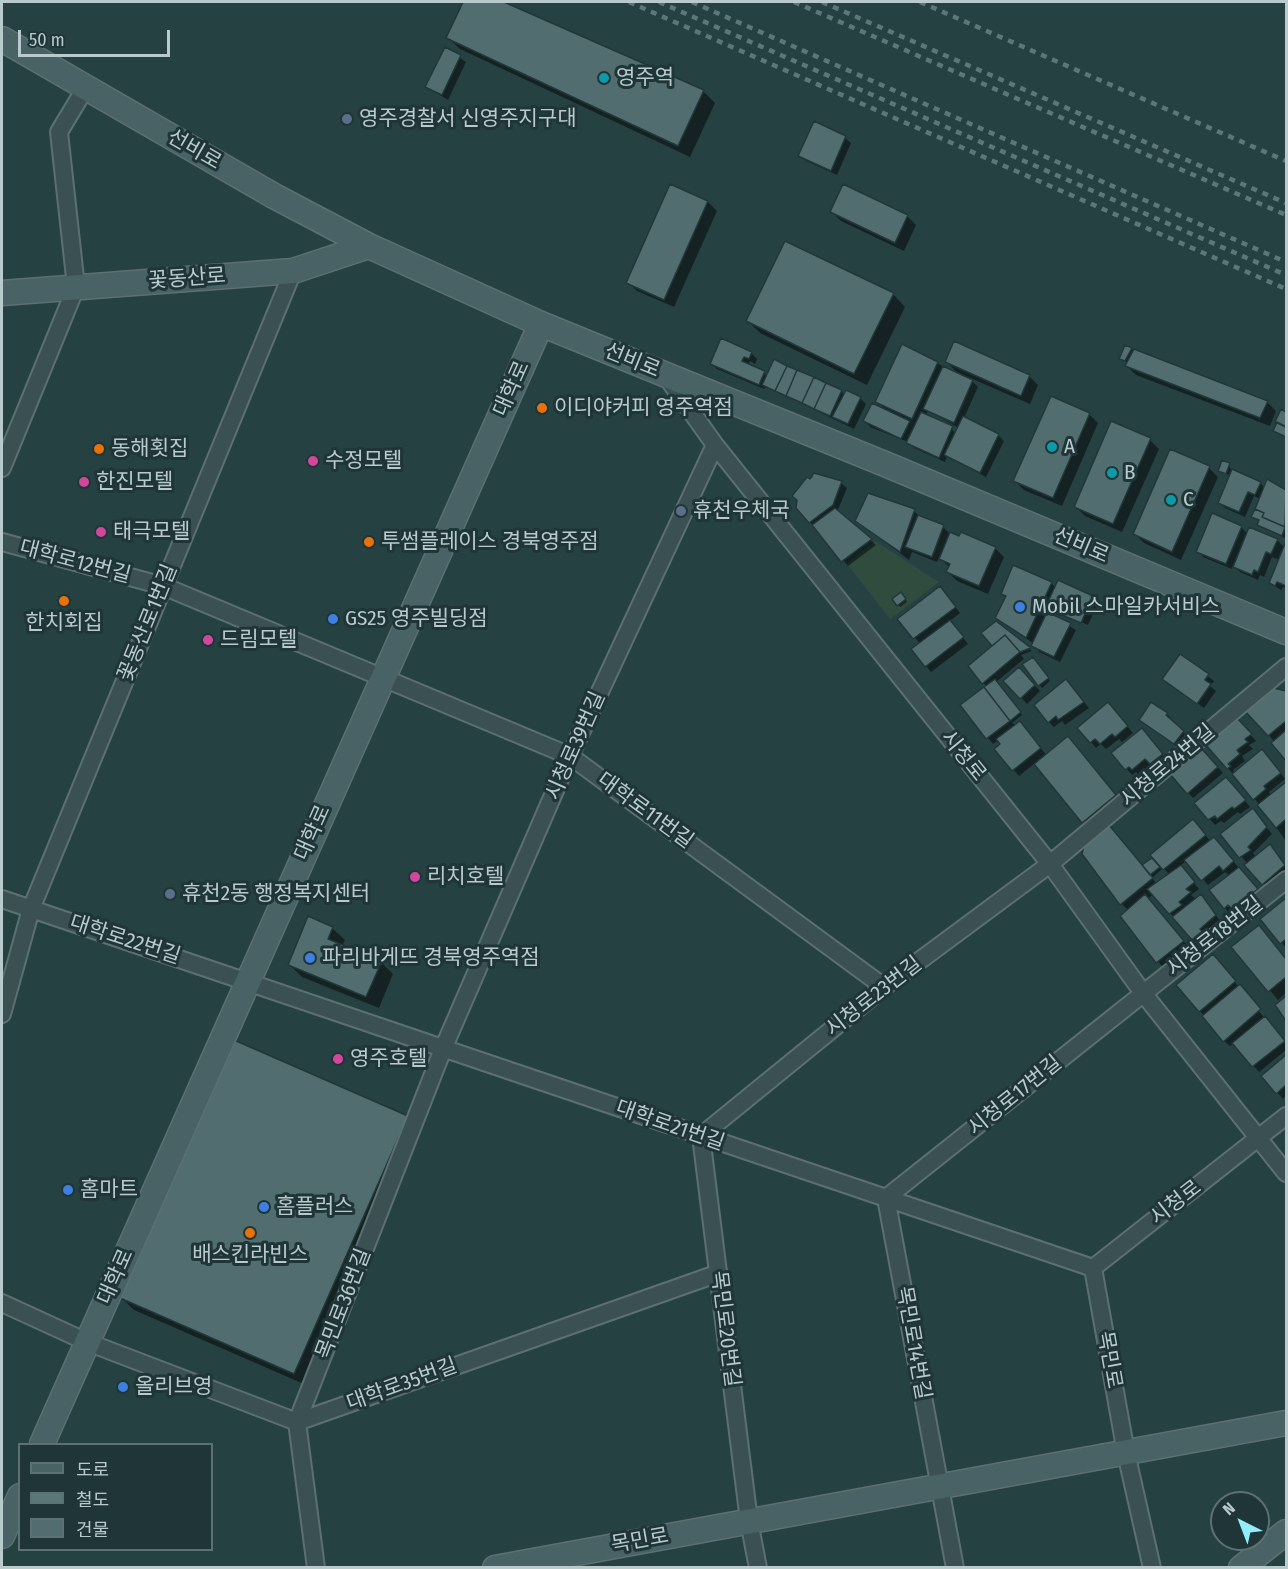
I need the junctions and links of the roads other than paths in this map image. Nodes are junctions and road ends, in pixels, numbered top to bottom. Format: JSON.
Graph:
{"nodes":[{"id":1,"x":2,"y":39,"type":"edge"},
{"id":2,"x":86,"y":87,"type":"junction"},
{"id":3,"x":369,"y":246,"type":"junction"},
{"id":4,"x":293,"y":271,"type":"junction"},
{"id":5,"x":76,"y":287,"type":"junction"},
{"id":6,"x":2,"y":293,"type":"edge"},
{"id":7,"x":541,"y":324,"type":"junction"},
{"id":8,"x":666,"y":375,"type":"junction"},
{"id":9,"x":715,"y":445,"type":"junction"},
{"id":10,"x":2,"y":468,"type":"edge"},
{"id":11,"x":2,"y":542,"type":"edge"},
{"id":12,"x":163,"y":586,"type":"junction"},
{"id":13,"x":1287,"y":632,"type":"edge"},
{"id":14,"x":1287,"y":667,"type":"edge"},
{"id":15,"x":383,"y":676,"type":"junction"},
{"id":16,"x":570,"y":756,"type":"junction"},
{"id":17,"x":1050,"y":864,"type":"junction"},
{"id":18,"x":1287,"y":880,"type":"edge"},
{"id":19,"x":2,"y":899,"type":"edge"},
{"id":20,"x":31,"y":909,"type":"junction"},
{"id":21,"x":248,"y":981,"type":"junction"},
{"id":22,"x":884,"y":987,"type":"junction"},
{"id":23,"x":1143,"y":993,"type":"junction"},
{"id":24,"x":2,"y":1014,"type":"edge"},
{"id":25,"x":443,"y":1049,"type":"junction"},
{"id":26,"x":1287,"y":1116,"type":"edge"},
{"id":27,"x":701,"y":1136,"type":"junction"},
{"id":28,"x":1259,"y":1138,"type":"junction"},
{"id":29,"x":1287,"y":1173,"type":"edge"},
{"id":30,"x":886,"y":1198,"type":"junction"},
{"id":31,"x":1093,"y":1268,"type":"junction"},
{"id":32,"x":718,"y":1273,"type":"junction"},
{"id":33,"x":2,"y":1302,"type":"edge"},
{"id":34,"x":87,"y":1342,"type":"junction"},
{"id":35,"x":297,"y":1422,"type":"junction"},
{"id":36,"x":1287,"y":1424,"type":"edge"},
{"id":37,"x":42,"y":1443,"type":"edge"},
{"id":38,"x":1126,"y":1453,"type":"junction"},
{"id":39,"x":939,"y":1487,"type":"junction"},
{"id":40,"x":18,"y":1500,"type":"edge"},
{"id":41,"x":749,"y":1521,"type":"junction"},
{"id":42,"x":1287,"y":1532,"type":"edge"},
{"id":43,"x":2,"y":1536,"type":"edge"},
{"id":44,"x":316,"y":1568,"type":"edge"},
{"id":45,"x":495,"y":1568,"type":"edge"},
{"id":46,"x":758,"y":1568,"type":"edge"},
{"id":47,"x":955,"y":1568,"type":"edge"},
{"id":48,"x":1152,"y":1568,"type":"edge"},
{"id":49,"x":1242,"y":1568,"type":"edge"}],
"edges":[{"from":1,"to":2,"type":"main road","name":"선비로"},
{"from":2,"to":3,"type":"main road","name":"선비로"},
{"from":2,"to":5,"type":"street"},
{"from":3,"to":4,"type":"main road","name":"꽃동산로"},
{"from":3,"to":7,"type":"main road","name":"선비로"},
{"from":4,"to":5,"type":"main road","name":"꽃동산로"},
{"from":4,"to":12,"type":"street","name":"꽃동산로1번길"},
{"from":5,"to":6,"type":"main road","name":"꽃동산로"},
{"from":5,"to":10,"type":"street"},
{"from":7,"to":8,"type":"main road","name":"선비로"},
{"from":7,"to":15,"type":"main road","name":"대학로"},
{"from":8,"to":9,"type":"street","name":"시청로"},
{"from":8,"to":13,"type":"main road","name":"선비로"},
{"from":9,"to":16,"type":"street","name":"시청로39번길"},
{"from":9,"to":17,"type":"street","name":"시청로"},
{"from":11,"to":12,"type":"street","name":"대학로12번길"},
{"from":12,"to":15,"type":"street","name":"대학로12번길"},
{"from":12,"to":20,"type":"street","name":"꽃동산로1번길"},
{"from":14,"to":17,"type":"street","name":"시청로24번길"},
{"from":15,"to":16,"type":"street","name":"대학로11번길"},
{"from":15,"to":21,"type":"main road","name":"대학로"},
{"from":16,"to":22,"type":"street","name":"대학로11번길"},
{"from":16,"to":25,"type":"street","name":"시청로39번길"},
{"from":17,"to":22,"type":"street","name":"시청로23번길"},
{"from":17,"to":23,"type":"street","name":"시청로"},
{"from":18,"to":23,"type":"street","name":"시청로18번길"},
{"from":19,"to":20,"type":"street","name":"대학로22번길"},
{"from":20,"to":21,"type":"street","name":"대학로22번길"},
{"from":20,"to":24,"type":"street","name":"꽃동산로1번길"},
{"from":21,"to":25,"type":"street","name":"대학로21번길"},
{"from":21,"to":34,"type":"main road","name":"대학로"},
{"from":22,"to":27,"type":"street","name":"시청로23번길"},
{"from":23,"to":28,"type":"street","name":"시청로"},
{"from":23,"to":30,"type":"street","name":"시청로17번길"},
{"from":25,"to":27,"type":"street","name":"대학로21번길"},
{"from":25,"to":35,"type":"street","name":"목민로36번길"},
{"from":26,"to":28,"type":"street"},
{"from":27,"to":30,"type":"street","name":"대학로21번길"},
{"from":27,"to":32,"type":"street","name":"목민로20번길"},
{"from":28,"to":29,"type":"street","name":"시청로"},
{"from":28,"to":31,"type":"street","name":"시청로"},
{"from":30,"to":31,"type":"street","name":"대학로21번길"},
{"from":30,"to":39,"type":"street","name":"목민로14번길"},
{"from":31,"to":38,"type":"street","name":"목민로"},
{"from":32,"to":35,"type":"street","name":"대학로35번길"},
{"from":32,"to":41,"type":"street","name":"목민로20번길"},
{"from":33,"to":34,"type":"street"},
{"from":34,"to":35,"type":"street"},
{"from":34,"to":37,"type":"main road","name":"대학로"},
{"from":35,"to":44,"type":"street","name":"목민로36번길"},
{"from":36,"to":38,"type":"main road","name":"목민로"},
{"from":38,"to":39,"type":"main road","name":"목민로"},
{"from":38,"to":48,"type":"street","name":"목민로"},
{"from":39,"to":41,"type":"main road","name":"목민로"},
{"from":39,"to":47,"type":"street"},
{"from":40,"to":43,"type":"main road"},
{"from":41,"to":45,"type":"main road","name":"목민로"},
{"from":41,"to":46,"type":"street"},
{"from":42,"to":49,"type":"main road"}]}
